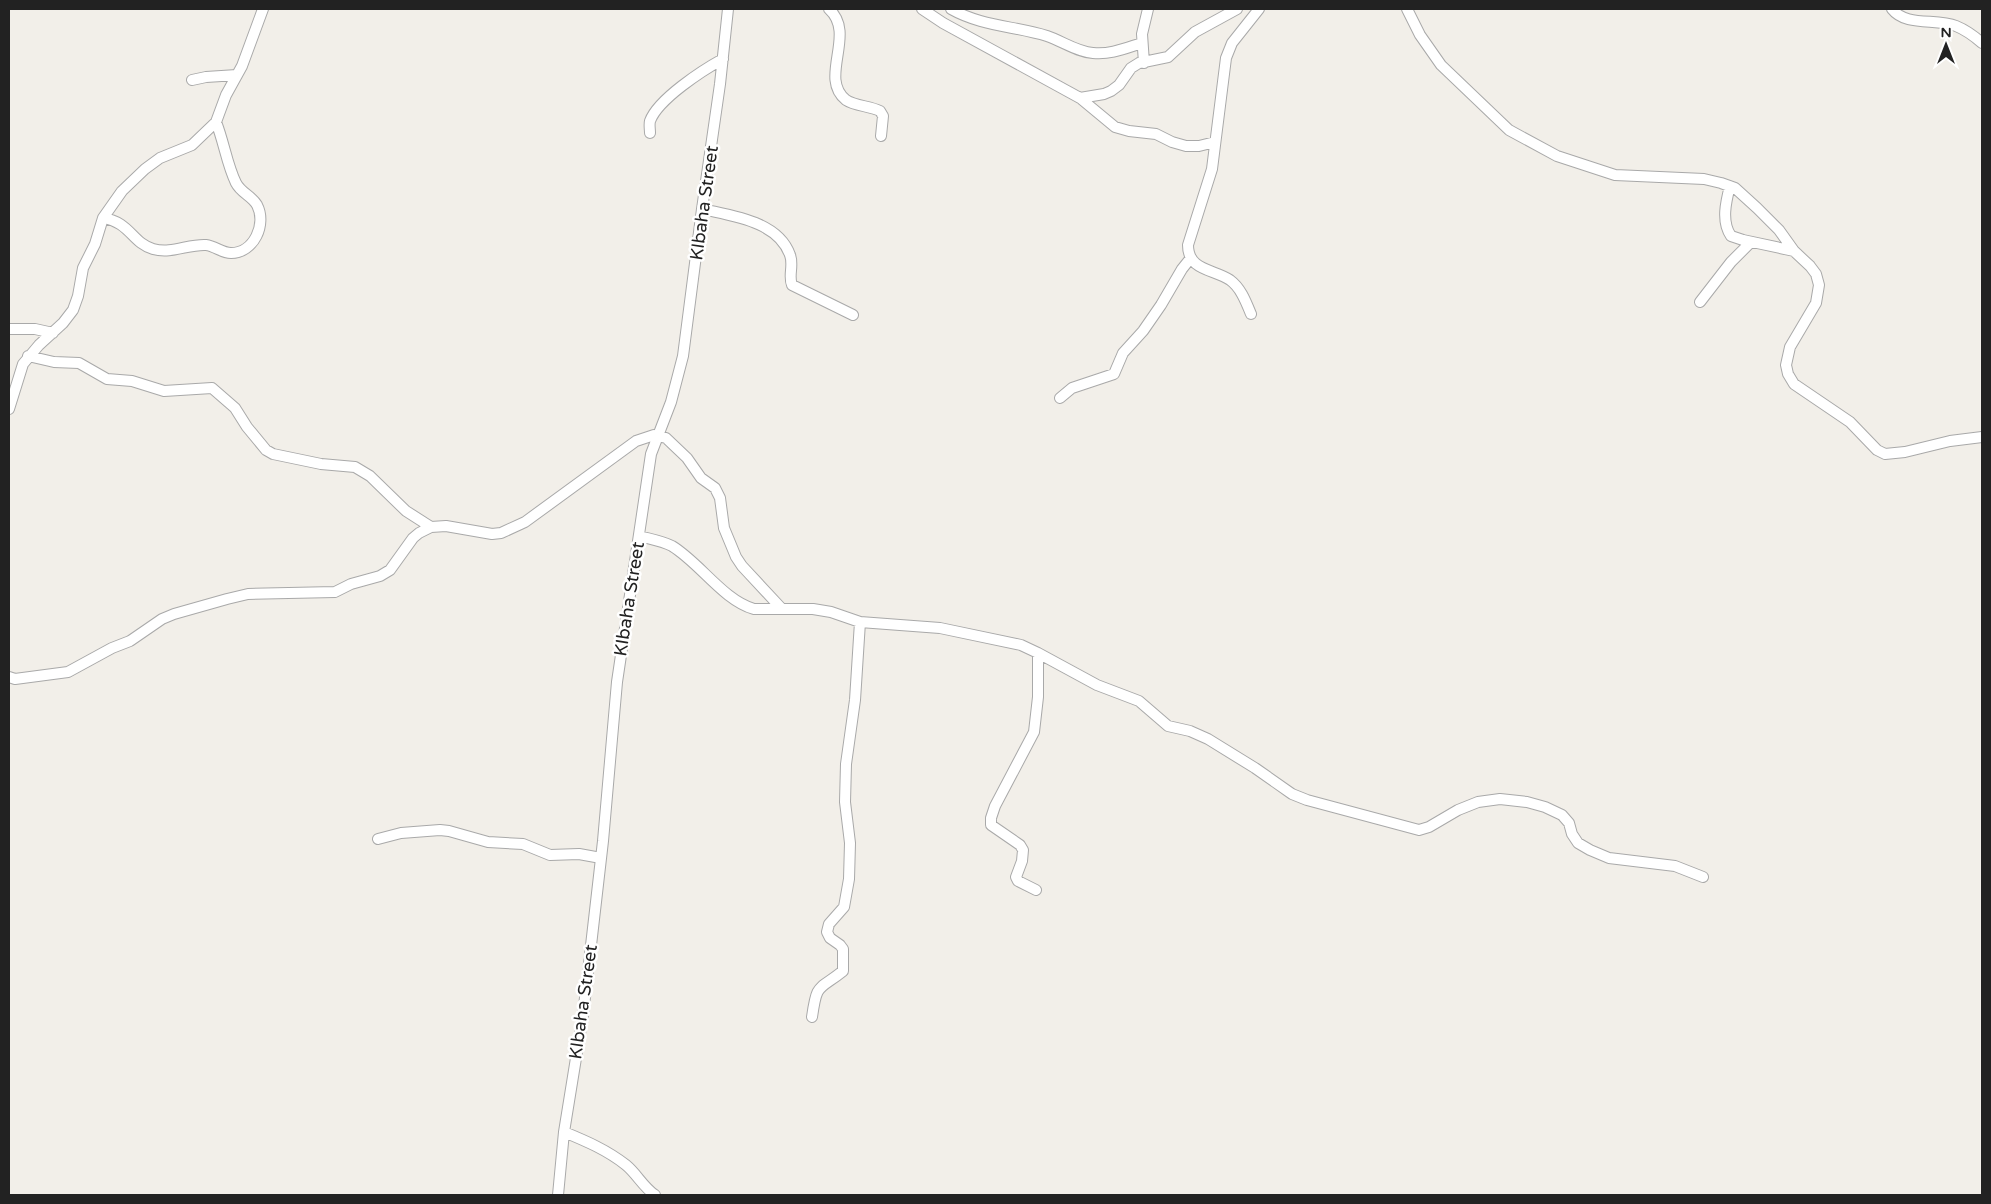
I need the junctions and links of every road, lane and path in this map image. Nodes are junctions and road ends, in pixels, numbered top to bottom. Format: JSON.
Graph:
{"nodes":[{"id":1,"x":263,"y":9,"type":"edge"},
{"id":2,"x":728,"y":9,"type":"edge"},
{"id":3,"x":828,"y":9,"type":"edge"},
{"id":4,"x":922,"y":9,"type":"edge"},
{"id":5,"x":951,"y":9,"type":"edge"},
{"id":6,"x":1148,"y":9,"type":"edge"},
{"id":7,"x":1237,"y":9,"type":"edge"},
{"id":8,"x":1258,"y":9,"type":"edge"},
{"id":9,"x":1407,"y":9,"type":"edge"},
{"id":10,"x":1892,"y":9,"type":"edge"},
{"id":11,"x":1142,"y":43,"type":"junction"},
{"id":12,"x":1982,"y":43,"type":"edge"},
{"id":13,"x":723,"y":59,"type":"junction"},
{"id":14,"x":1144,"y":63,"type":"junction"},
{"id":15,"x":238,"y":75,"type":"junction"},
{"id":16,"x":192,"y":80,"type":"dead end"},
{"id":17,"x":1080,"y":98,"type":"junction"},
{"id":18,"x":216,"y":122,"type":"junction"},
{"id":19,"x":650,"y":133,"type":"dead end"},
{"id":20,"x":881,"y":136,"type":"dead end"},
{"id":21,"x":1215,"y":142,"type":"junction"},
{"id":22,"x":1730,"y":186,"type":"junction"},
{"id":23,"x":702,"y":209,"type":"junction"},
{"id":24,"x":103,"y":218,"type":"junction"},
{"id":25,"x":1752,"y":242,"type":"junction"},
{"id":26,"x":1794,"y":251,"type":"junction"},
{"id":27,"x":1190,"y":259,"type":"junction"},
{"id":28,"x":1700,"y":302,"type":"dead end"},
{"id":29,"x":1251,"y":314,"type":"dead end"},
{"id":30,"x":853,"y":315,"type":"dead end"},
{"id":31,"x":9,"y":329,"type":"edge"},
{"id":32,"x":53,"y":332,"type":"junction"},
{"id":33,"x":28,"y":356,"type":"junction"},
{"id":34,"x":1060,"y":398,"type":"dead end"},
{"id":35,"x":9,"y":409,"type":"edge"},
{"id":36,"x":658,"y":435,"type":"junction"},
{"id":37,"x":1982,"y":437,"type":"edge"},
{"id":38,"x":431,"y":527,"type":"junction"},
{"id":39,"x":639,"y":536,"type":"junction"},
{"id":40,"x":782,"y":609,"type":"junction"},
{"id":41,"x":860,"y":622,"type":"junction"},
{"id":42,"x":1038,"y":652,"type":"junction"},
{"id":43,"x":9,"y":677,"type":"edge"},
{"id":44,"x":378,"y":839,"type":"dead end"},
{"id":45,"x":601,"y":858,"type":"junction"},
{"id":46,"x":1703,"y":877,"type":"dead end"},
{"id":47,"x":1036,"y":890,"type":"dead end"},
{"id":48,"x":812,"y":1017,"type":"dead end"},
{"id":49,"x":564,"y":1132,"type":"junction"},
{"id":50,"x":558,"y":1195,"type":"edge"},
{"id":51,"x":655,"y":1195,"type":"edge"}],
"edges":[{"from":1,"to":15,"type":"street"},
{"from":2,"to":13,"type":"street","name":"KIbaha Street"},
{"from":3,"to":20,"type":"street"},
{"from":4,"to":17,"type":"street"},
{"from":5,"to":11,"type":"street"},
{"from":6,"to":11,"type":"street"},
{"from":7,"to":14,"type":"street"},
{"from":8,"to":21,"type":"street"},
{"from":9,"to":22,"type":"street"},
{"from":10,"to":12,"type":"street"},
{"from":11,"to":14,"type":"street"},
{"from":13,"to":19,"type":"street"},
{"from":13,"to":23,"type":"street","name":"KIbaha Street"},
{"from":14,"to":17,"type":"street"},
{"from":15,"to":16,"type":"street"},
{"from":15,"to":18,"type":"street"},
{"from":17,"to":21,"type":"street"},
{"from":18,"to":24,"type":"street"},
{"from":18,"to":24,"type":"street"},
{"from":21,"to":27,"type":"street"},
{"from":22,"to":25,"type":"street"},
{"from":22,"to":26,"type":"street"},
{"from":23,"to":30,"type":"street"},
{"from":23,"to":36,"type":"street","name":"KIbaha Street"},
{"from":24,"to":32,"type":"street"},
{"from":25,"to":26,"type":"street"},
{"from":25,"to":28,"type":"street"},
{"from":26,"to":37,"type":"street"},
{"from":27,"to":29,"type":"street"},
{"from":27,"to":34,"type":"street"},
{"from":31,"to":32,"type":"street"},
{"from":32,"to":33,"type":"street"},
{"from":33,"to":35,"type":"street"},
{"from":33,"to":38,"type":"street"},
{"from":36,"to":38,"type":"street"},
{"from":36,"to":39,"type":"street","name":"KIbaha Street"},
{"from":36,"to":40,"type":"street"},
{"from":38,"to":43,"type":"street"},
{"from":39,"to":40,"type":"street"},
{"from":39,"to":45,"type":"street","name":"KIbaha Street"},
{"from":40,"to":41,"type":"street"},
{"from":41,"to":42,"type":"street"},
{"from":41,"to":48,"type":"street"},
{"from":42,"to":46,"type":"street"},
{"from":42,"to":47,"type":"street"},
{"from":44,"to":45,"type":"street"},
{"from":45,"to":49,"type":"street","name":"KIbaha Street"},
{"from":49,"to":50,"type":"street","name":"KIbaha Street"},
{"from":49,"to":51,"type":"street"}]}
